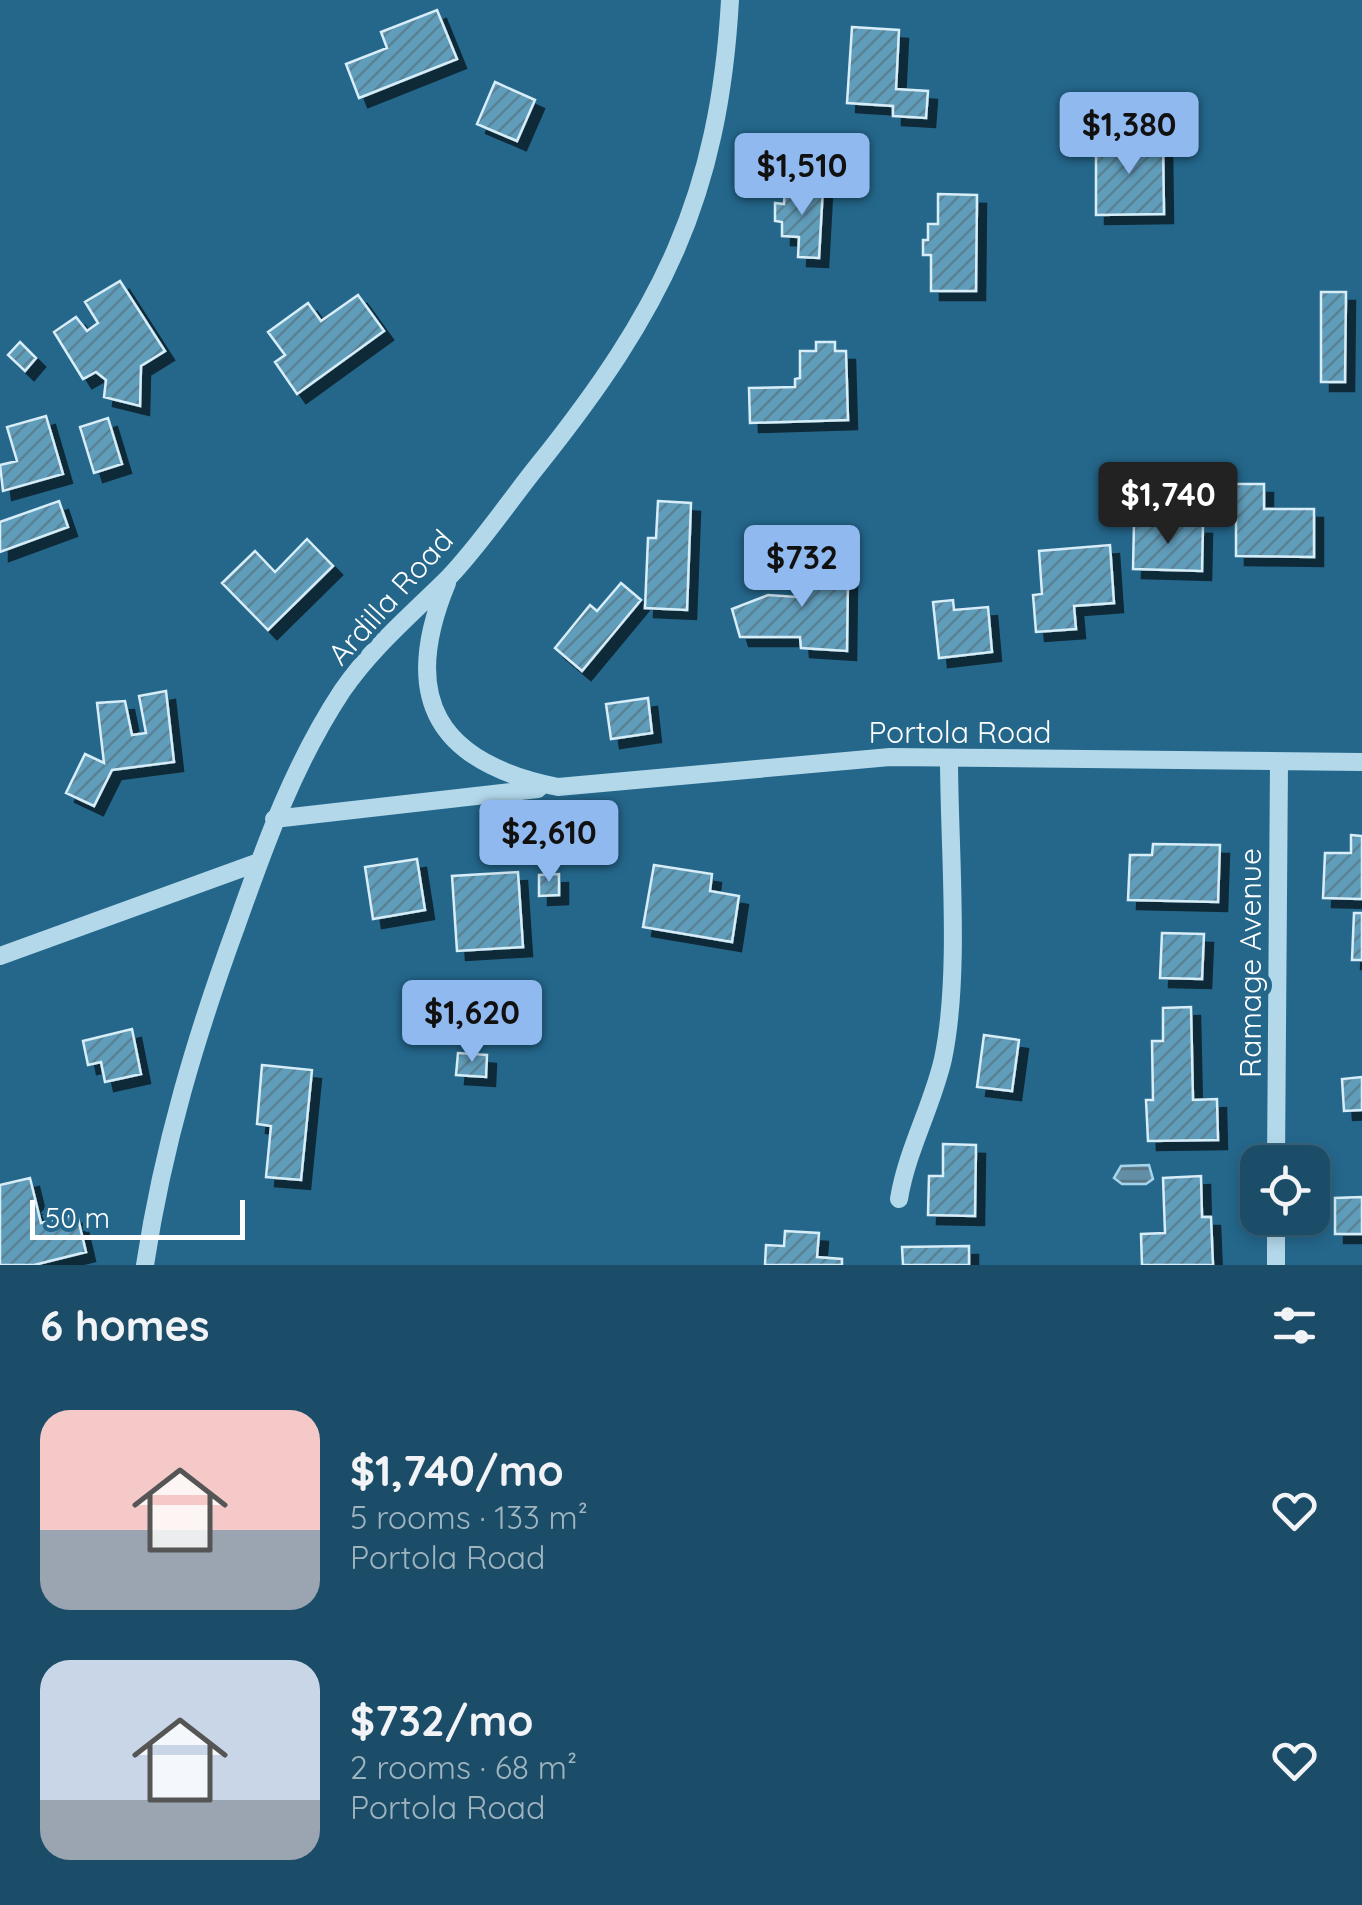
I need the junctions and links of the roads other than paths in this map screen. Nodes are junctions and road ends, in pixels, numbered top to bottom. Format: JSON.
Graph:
{"nodes":[{"id":1,"x":730,"y":0,"type":"edge"},
{"id":2,"x":450,"y":575,"type":"junction"},
{"id":3,"x":949,"y":758,"type":"junction"},
{"id":4,"x":1362,"y":762,"type":"edge"},
{"id":5,"x":1279,"y":763,"type":"junction"},
{"id":6,"x":558,"y":787,"type":"junction"},
{"id":7,"x":274,"y":819,"type":"junction"},
{"id":8,"x":259,"y":862,"type":"junction"},
{"id":9,"x":0,"y":956,"type":"edge"},
{"id":10,"x":1276,"y":1145,"type":"edge"},
{"id":11,"x":898,"y":1199,"type":"dead end"},
{"id":12,"x":1276,"y":1235,"type":"edge"},
{"id":13,"x":146,"y":1265,"type":"edge"},
{"id":14,"x":1276,"y":1265,"type":"edge"}],
"edges":[{"from":1,"to":2,"type":"street","name":"Ardilla Road"},
{"from":2,"to":6,"type":"street","name":"Portola Road"},
{"from":2,"to":7,"type":"street","name":"Ardilla Road"},
{"from":3,"to":5,"type":"street","name":"Portola Road"},
{"from":3,"to":6,"type":"street","name":"Portola Road"},
{"from":3,"to":11,"type":"street"},
{"from":4,"to":5,"type":"street","name":"Portola Road"},
{"from":5,"to":10,"type":"street","name":"Ramage Avenue"},
{"from":6,"to":7,"type":"street","name":"Portola Road"},
{"from":7,"to":8,"type":"street","name":"Ardilla Road"},
{"from":8,"to":9,"type":"street"},
{"from":8,"to":13,"type":"street","name":"Ardilla Road"},
{"from":12,"to":14,"type":"street"}]}
